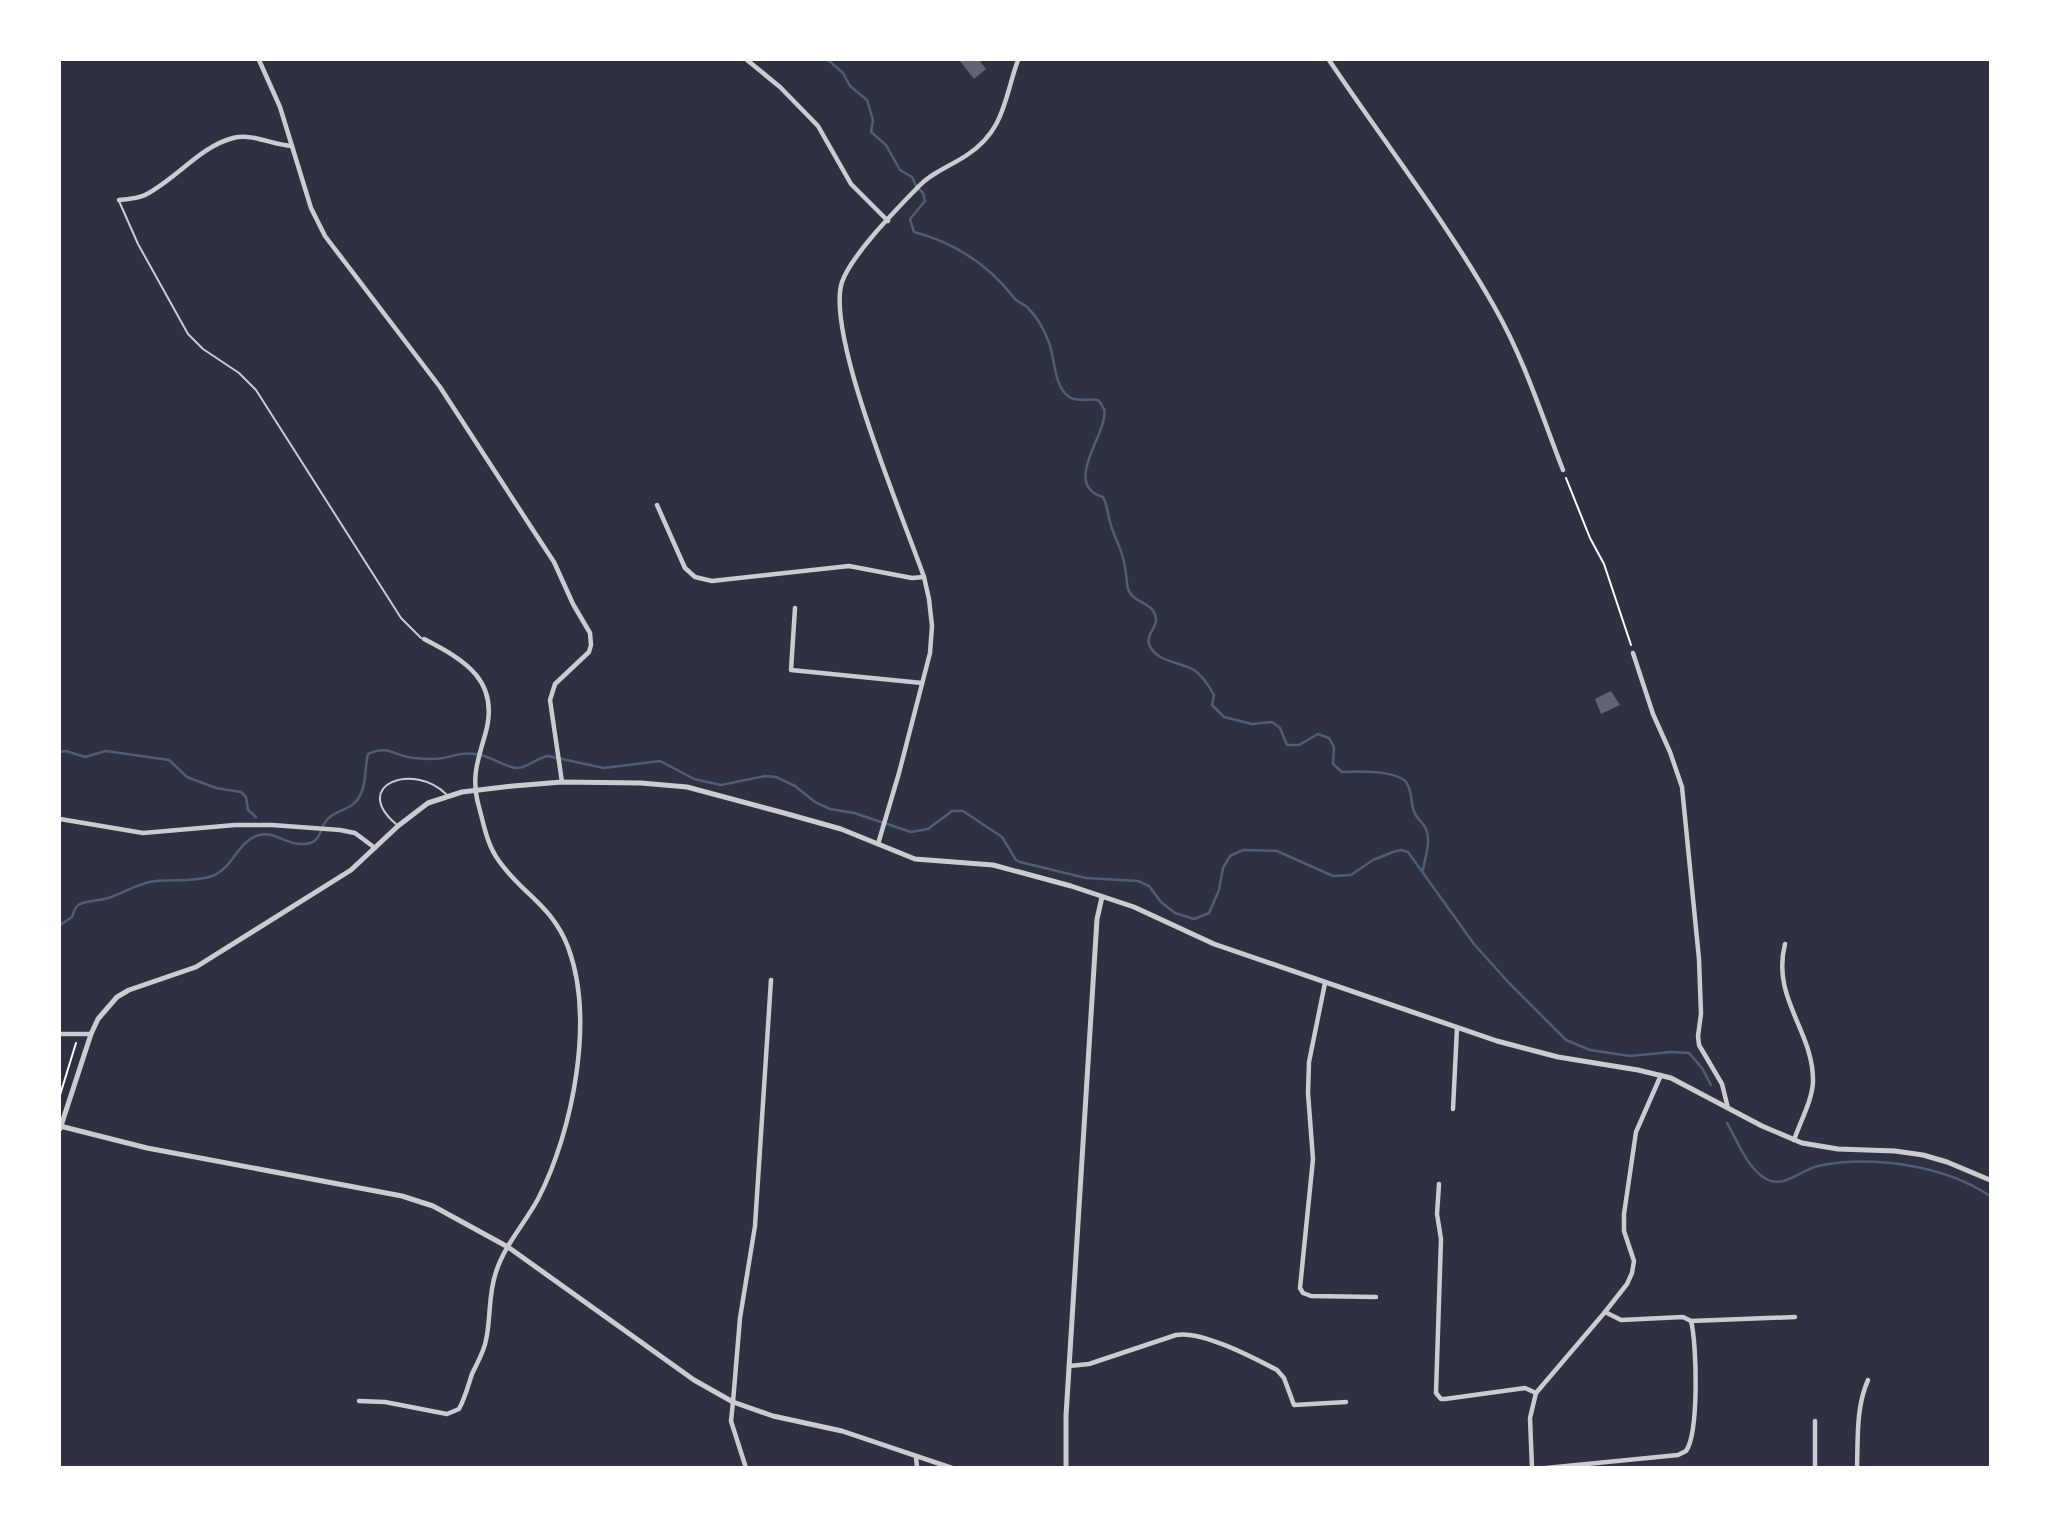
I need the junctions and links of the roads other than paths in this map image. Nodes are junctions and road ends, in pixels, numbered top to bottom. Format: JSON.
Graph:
{"nodes":[{"id":1,"x":259,"y":60,"type":"edge"},
{"id":2,"x":747,"y":60,"type":"edge"},
{"id":3,"x":1018,"y":60,"type":"edge"},
{"id":4,"x":1329,"y":60,"type":"edge"},
{"id":5,"x":292,"y":146,"type":"junction"},
{"id":6,"x":119,"y":201,"type":"joint"},
{"id":7,"x":888,"y":221,"type":"junction"},
{"id":8,"x":1563,"y":470,"type":"road end"},
{"id":9,"x":657,"y":505,"type":"dead end"},
{"id":10,"x":924,"y":578,"type":"junction"},
{"id":11,"x":795,"y":608,"type":"dead end"},
{"id":12,"x":424,"y":639,"type":"joint"},
{"id":13,"x":1633,"y":653,"type":"road end"},
{"id":14,"x":922,"y":683,"type":"junction"},
{"id":15,"x":562,"y":782,"type":"junction"},
{"id":16,"x":475,"y":791,"type":"junction"},
{"id":17,"x":447,"y":796,"type":"junction"},
{"id":18,"x":60,"y":819,"type":"edge"},
{"id":19,"x":398,"y":826,"type":"junction"},
{"id":20,"x":877,"y":845,"type":"junction"},
{"id":21,"x":375,"y":848,"type":"junction"},
{"id":22,"x":1102,"y":897,"type":"junction"},
{"id":23,"x":1785,"y":944,"type":"dead end"},
{"id":24,"x":771,"y":980,"type":"dead end"},
{"id":25,"x":1325,"y":983,"type":"junction"},
{"id":26,"x":1457,"y":1028,"type":"junction"},
{"id":27,"x":60,"y":1034,"type":"edge"},
{"id":28,"x":91,"y":1034,"type":"junction"},
{"id":29,"x":1661,"y":1075,"type":"junction"},
{"id":30,"x":1728,"y":1108,"type":"junction"},
{"id":31,"x":1453,"y":1109,"type":"dead end"},
{"id":32,"x":60,"y":1128,"type":"edge"},
{"id":33,"x":1794,"y":1140,"type":"junction"},
{"id":34,"x":1990,"y":1180,"type":"edge"},
{"id":35,"x":1439,"y":1184,"type":"dead end"},
{"id":36,"x":508,"y":1247,"type":"junction"},
{"id":37,"x":1376,"y":1297,"type":"dead end"},
{"id":38,"x":1605,"y":1312,"type":"junction"},
{"id":39,"x":1795,"y":1317,"type":"dead end"},
{"id":40,"x":1691,"y":1321,"type":"junction"},
{"id":41,"x":1069,"y":1366,"type":"junction"},
{"id":42,"x":1868,"y":1380,"type":"dead end"},
{"id":43,"x":1536,"y":1393,"type":"junction"},
{"id":44,"x":359,"y":1401,"type":"dead end"},
{"id":45,"x":733,"y":1402,"type":"junction"},
{"id":46,"x":1346,"y":1402,"type":"dead end"},
{"id":47,"x":1815,"y":1420,"type":"dead end"},
{"id":48,"x":916,"y":1456,"type":"junction"},
{"id":49,"x":746,"y":1468,"type":"edge"},
{"id":50,"x":917,"y":1468,"type":"edge"},
{"id":51,"x":952,"y":1468,"type":"edge"},
{"id":52,"x":1066,"y":1468,"type":"edge"},
{"id":53,"x":1532,"y":1468,"type":"edge"},
{"id":54,"x":1546,"y":1468,"type":"edge"},
{"id":55,"x":1815,"y":1468,"type":"edge"},
{"id":56,"x":1857,"y":1468,"type":"edge"}],
"edges":[{"from":1,"to":5,"type":"street"},
{"from":2,"to":7,"type":"street"},
{"from":3,"to":7,"type":"street"},
{"from":4,"to":8,"type":"street"},
{"from":5,"to":6,"type":"street"},
{"from":5,"to":15,"type":"street"},
{"from":6,"to":12,"type":"lane"},
{"from":7,"to":10,"type":"street"},
{"from":9,"to":10,"type":"street"},
{"from":10,"to":14,"type":"street"},
{"from":11,"to":14,"type":"street"},
{"from":12,"to":16,"type":"street"},
{"from":13,"to":30,"type":"street"},
{"from":14,"to":20,"type":"street"},
{"from":15,"to":16,"type":"street"},
{"from":15,"to":20,"type":"street"},
{"from":16,"to":17,"type":"street"},
{"from":16,"to":36,"type":"street"},
{"from":17,"to":19,"type":"street"},
{"from":17,"to":19,"type":"lane"},
{"from":18,"to":21,"type":"street"},
{"from":19,"to":21,"type":"street"},
{"from":20,"to":22,"type":"street"},
{"from":21,"to":28,"type":"street"},
{"from":22,"to":25,"type":"street"},
{"from":22,"to":41,"type":"street"},
{"from":23,"to":33,"type":"street"},
{"from":24,"to":45,"type":"street"},
{"from":25,"to":26,"type":"street"},
{"from":25,"to":37,"type":"street"},
{"from":26,"to":29,"type":"street"},
{"from":26,"to":31,"type":"street"},
{"from":27,"to":28,"type":"street"},
{"from":28,"to":32,"type":"street"},
{"from":29,"to":30,"type":"street"},
{"from":29,"to":38,"type":"street"},
{"from":30,"to":33,"type":"street"},
{"from":32,"to":36,"type":"street"},
{"from":33,"to":34,"type":"street"},
{"from":35,"to":43,"type":"street"},
{"from":36,"to":44,"type":"street"},
{"from":36,"to":45,"type":"street"},
{"from":38,"to":40,"type":"street"},
{"from":38,"to":43,"type":"street"},
{"from":39,"to":40,"type":"street"},
{"from":40,"to":54,"type":"street"},
{"from":41,"to":46,"type":"street"},
{"from":41,"to":52,"type":"street"},
{"from":42,"to":56,"type":"street"},
{"from":43,"to":53,"type":"street"},
{"from":45,"to":48,"type":"street"},
{"from":45,"to":49,"type":"street"},
{"from":47,"to":55,"type":"street"},
{"from":48,"to":50,"type":"street"},
{"from":48,"to":51,"type":"street"}]}
